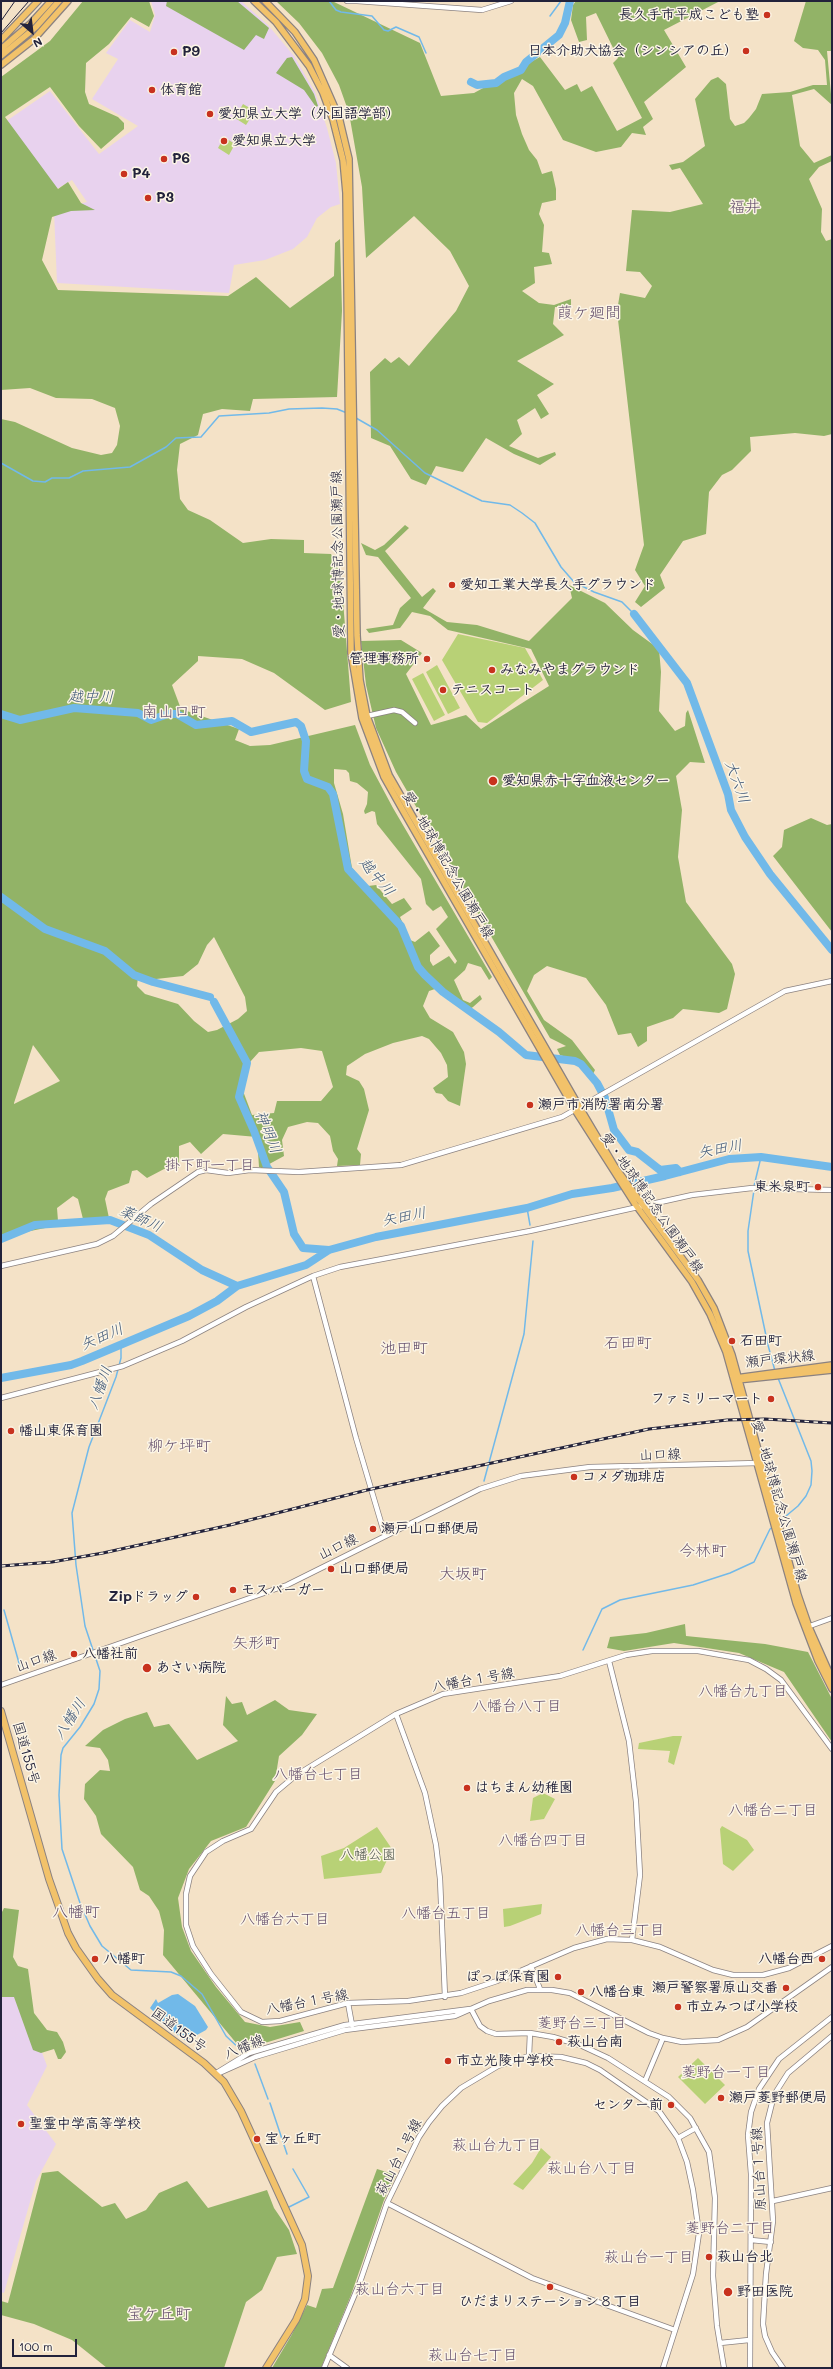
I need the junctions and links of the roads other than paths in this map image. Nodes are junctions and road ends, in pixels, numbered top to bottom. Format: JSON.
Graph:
{"nodes":[{"id":1,"x":38,"y":1,"type":"edge"},
{"id":2,"x":51,"y":1,"type":"edge"},
{"id":3,"x":59,"y":1,"type":"edge"},
{"id":4,"x":68,"y":1,"type":"edge"},
{"id":5,"x":254,"y":1,"type":"edge"},
{"id":6,"x":265,"y":1,"type":"edge"},
{"id":7,"x":347,"y":1,"type":"edge"},
{"id":8,"x":356,"y":1,"type":"edge"},
{"id":9,"x":510,"y":1,"type":"edge"},
{"id":10,"x":1,"y":40,"type":"edge"},
{"id":11,"x":1,"y":49,"type":"edge"},
{"id":12,"x":1,"y":56,"type":"edge"},
{"id":13,"x":1,"y":65,"type":"edge"},
{"id":14,"x":367,"y":716,"type":"junction"},
{"id":15,"x":415,"y":723,"type":"dead end"},
{"id":16,"x":832,"y":981,"type":"edge"},
{"id":17,"x":578,"y":1109,"type":"junction"},
{"id":18,"x":832,"y":1190,"type":"edge"},
{"id":19,"x":638,"y":1205,"type":"junction"},
{"id":20,"x":1,"y":1266,"type":"edge"},
{"id":21,"x":313,"y":1276,"type":"junction"},
{"id":22,"x":832,"y":1365,"type":"edge"},
{"id":23,"x":832,"y":1370,"type":"edge"},
{"id":24,"x":737,"y":1378,"type":"junction"},
{"id":25,"x":1,"y":1398,"type":"edge"},
{"id":26,"x":758,"y":1463,"type":"junction"},
{"id":27,"x":385,"y":1536,"type":"junction"},
{"id":28,"x":832,"y":1618,"type":"edge"},
{"id":29,"x":807,"y":1627,"type":"junction"},
{"id":30,"x":609,"y":1661,"type":"junction"},
{"id":31,"x":832,"y":1679,"type":"edge"},
{"id":32,"x":1,"y":1685,"type":"edge"},
{"id":33,"x":832,"y":1689,"type":"edge"},
{"id":34,"x":1,"y":1711,"type":"edge"},
{"id":35,"x":396,"y":1714,"type":"junction"},
{"id":36,"x":832,"y":1749,"type":"edge"},
{"id":37,"x":632,"y":1940,"type":"junction"},
{"id":38,"x":832,"y":1946,"type":"edge"},
{"id":39,"x":531,"y":1966,"type":"junction"},
{"id":40,"x":832,"y":1967,"type":"edge"},
{"id":41,"x":540,"y":1989,"type":"junction"},
{"id":42,"x":445,"y":1997,"type":"junction"},
{"id":43,"x":348,"y":2004,"type":"junction"},
{"id":44,"x":470,"y":2009,"type":"junction"},
{"id":45,"x":832,"y":2017,"type":"edge"},
{"id":46,"x":352,"y":2026,"type":"junction"},
{"id":47,"x":530,"y":2033,"type":"junction"},
{"id":48,"x":832,"y":2036,"type":"edge"},
{"id":49,"x":663,"y":2038,"type":"junction"},
{"id":50,"x":529,"y":2056,"type":"junction"},
{"id":51,"x":217,"y":2074,"type":"junction"},
{"id":52,"x":645,"y":2081,"type":"junction"},
{"id":53,"x":696,"y":2128,"type":"junction"},
{"id":54,"x":678,"y":2138,"type":"junction"},
{"id":55,"x":832,"y":2188,"type":"edge"},
{"id":56,"x":773,"y":2201,"type":"junction"},
{"id":57,"x":387,"y":2203,"type":"junction"},
{"id":58,"x":751,"y":2240,"type":"junction"},
{"id":59,"x":771,"y":2242,"type":"junction"},
{"id":60,"x":675,"y":2330,"type":"junction"},
{"id":61,"x":749,"y":2340,"type":"junction"},
{"id":62,"x":720,"y":2343,"type":"junction"},
{"id":63,"x":329,"y":2355,"type":"junction"},
{"id":64,"x":266,"y":2368,"type":"edge"},
{"id":65,"x":324,"y":2368,"type":"edge"},
{"id":66,"x":347,"y":2368,"type":"edge"},
{"id":67,"x":663,"y":2368,"type":"edge"},
{"id":68,"x":724,"y":2368,"type":"edge"},
{"id":69,"x":750,"y":2368,"type":"edge"},
{"id":70,"x":783,"y":2368,"type":"edge"}],
"edges":[{"from":1,"to":10,"type":"main road"},
{"from":2,"to":11,"type":"main road"},
{"from":3,"to":12,"type":"main road"},
{"from":4,"to":13,"type":"main road"},
{"from":5,"to":17,"type":"main road","name":"愛・地球博記念公園瀬戸線"},
{"from":6,"to":14,"type":"main road","name":"愛・地球博記念公園瀬戸線"},
{"from":7,"to":8,"type":"street"},
{"from":8,"to":9,"type":"street"},
{"from":14,"to":15,"type":"street"},
{"from":14,"to":17,"type":"main road","name":"愛・地球博記念公園瀬戸線"},
{"from":16,"to":17,"type":"street"},
{"from":17,"to":19,"type":"main road","name":"愛・地球博記念公園瀬戸線"},
{"from":17,"to":20,"type":"street"},
{"from":18,"to":19,"type":"street"},
{"from":19,"to":21,"type":"street"},
{"from":19,"to":24,"type":"main road","name":"愛・地球博記念公園瀬戸線"},
{"from":21,"to":25,"type":"street"},
{"from":21,"to":27,"type":"street"},
{"from":22,"to":24,"type":"main road","name":"瀬戸環状線"},
{"from":23,"to":24,"type":"main road","name":"瀬戸環状線"},
{"from":24,"to":26,"type":"main road","name":"愛・地球博記念公園瀬戸線"},
{"from":26,"to":27,"type":"street","name":"山口線"},
{"from":26,"to":29,"type":"main road","name":"愛・地球博記念公園瀬戸線"},
{"from":27,"to":32,"type":"street","name":"山口線"},
{"from":28,"to":29,"type":"street"},
{"from":29,"to":31,"type":"main road","name":"愛・地球博記念公園瀬戸線"},
{"from":29,"to":33,"type":"main road","name":"愛・地球博記念公園瀬戸線"},
{"from":30,"to":35,"type":"street","name":"八幡台１号線"},
{"from":30,"to":36,"type":"street","name":"八幡台１号線"},
{"from":30,"to":37,"type":"street"},
{"from":34,"to":51,"type":"highway","name":"国道155号"},
{"from":35,"to":42,"type":"street"},
{"from":35,"to":43,"type":"street","name":"八幡台１号線"},
{"from":37,"to":38,"type":"street","name":"八幡台１号線"},
{"from":37,"to":39,"type":"street","name":"八幡台１号線"},
{"from":39,"to":41,"type":"street"},
{"from":39,"to":42,"type":"street","name":"八幡台１号線"},
{"from":40,"to":49,"type":"street","name":"八幡線"},
{"from":41,"to":44,"type":"street","name":"八幡線"},
{"from":41,"to":49,"type":"street","name":"八幡線"},
{"from":42,"to":43,"type":"street","name":"八幡台１号線"},
{"from":43,"to":46,"type":"street"},
{"from":44,"to":46,"type":"street","name":"八幡線"},
{"from":44,"to":47,"type":"street"},
{"from":45,"to":58,"type":"street"},
{"from":46,"to":51,"type":"street","name":"八幡線"},
{"from":47,"to":50,"type":"street"},
{"from":47,"to":52,"type":"street"},
{"from":48,"to":56,"type":"street","name":"原山台１号線"},
{"from":49,"to":52,"type":"street"},
{"from":50,"to":54,"type":"street","name":"萩山台１号線"},
{"from":50,"to":57,"type":"street","name":"萩山台１号線"},
{"from":51,"to":64,"type":"highway","name":"国道155号"},
{"from":52,"to":53,"type":"street"},
{"from":53,"to":54,"type":"street"},
{"from":53,"to":62,"type":"street"},
{"from":54,"to":60,"type":"street","name":"萩山台１号線"},
{"from":55,"to":56,"type":"street"},
{"from":56,"to":59,"type":"street","name":"原山台１号線"},
{"from":57,"to":60,"type":"street"},
{"from":57,"to":63,"type":"street","name":"萩山台１号線"},
{"from":58,"to":59,"type":"street"},
{"from":58,"to":61,"type":"street"},
{"from":59,"to":70,"type":"street","name":"原山台１号線"},
{"from":60,"to":67,"type":"street","name":"萩山台１号線"},
{"from":61,"to":62,"type":"street"},
{"from":61,"to":69,"type":"street"},
{"from":62,"to":68,"type":"street"},
{"from":63,"to":65,"type":"street","name":"萩山台１号線"},
{"from":63,"to":66,"type":"street"}]}
